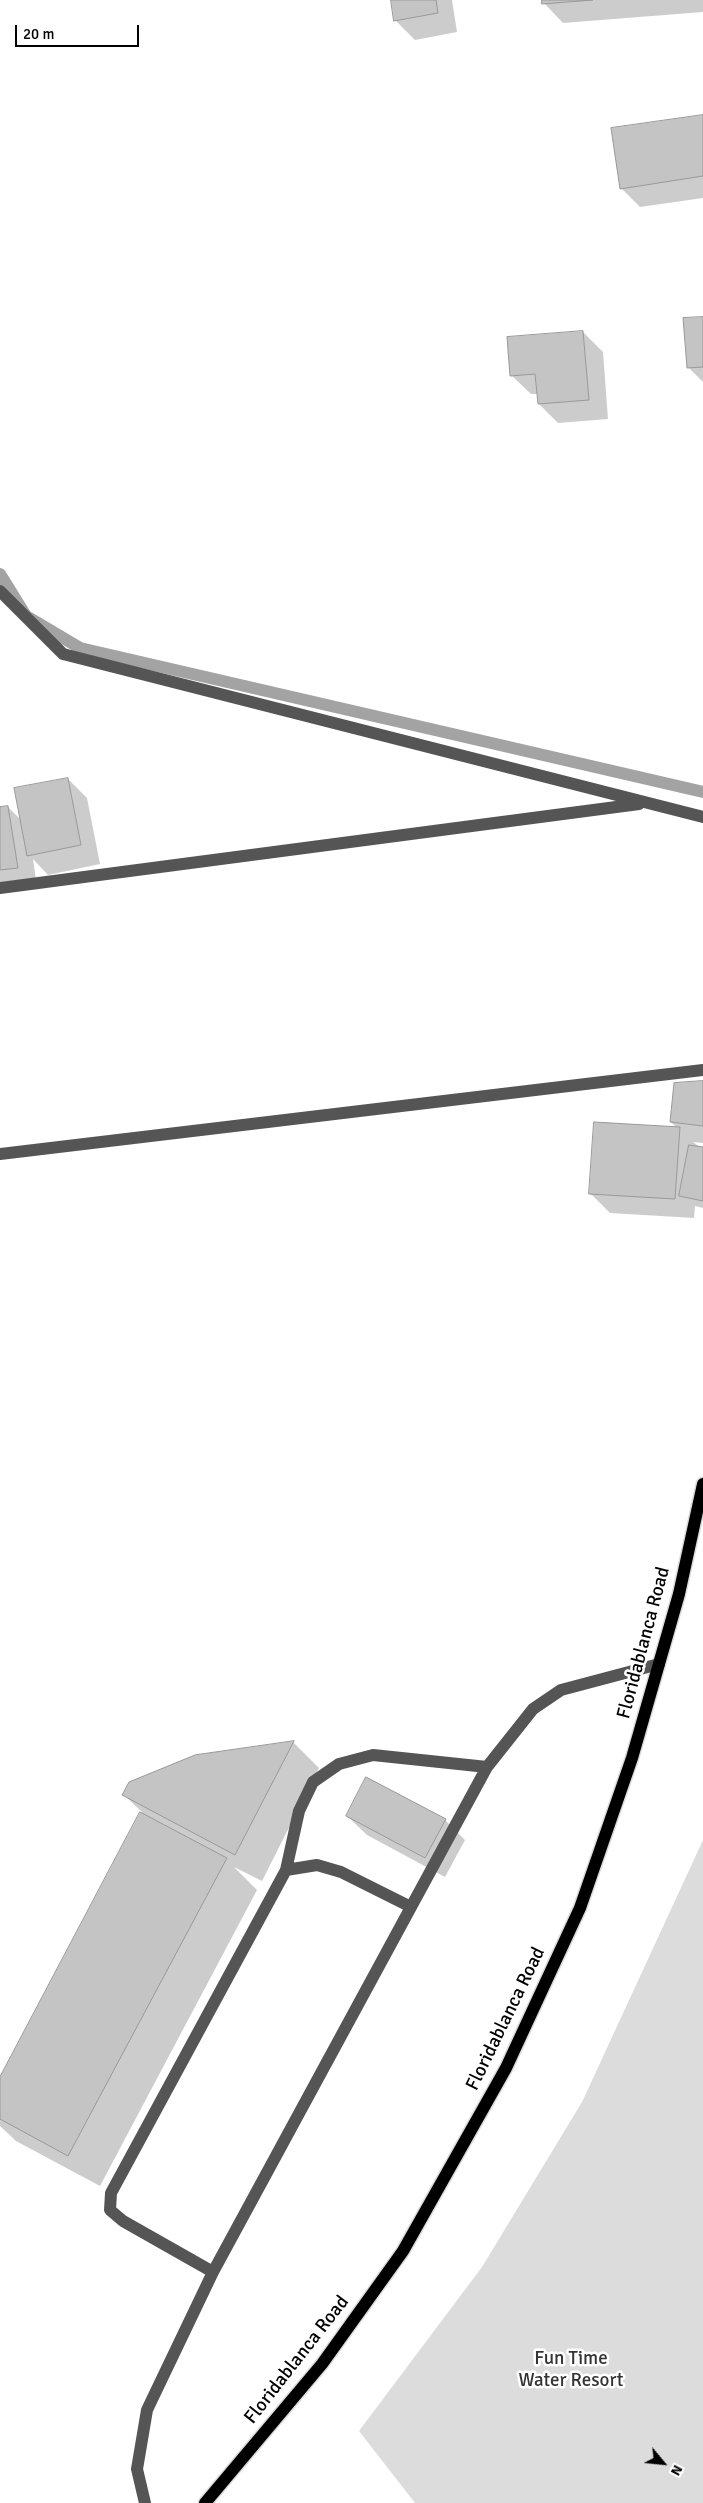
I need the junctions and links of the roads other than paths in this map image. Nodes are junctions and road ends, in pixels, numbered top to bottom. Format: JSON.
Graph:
{"nodes":[{"id":1,"x":0,"y":591,"type":"edge"},
{"id":2,"x":646,"y":803,"type":"junction"},
{"id":3,"x":703,"y":817,"type":"edge"},
{"id":4,"x":0,"y":888,"type":"edge"},
{"id":5,"x":703,"y":1070,"type":"edge"},
{"id":6,"x":0,"y":1154,"type":"edge"},
{"id":7,"x":703,"y":1484,"type":"edge"},
{"id":8,"x":659,"y":1664,"type":"junction"},
{"id":9,"x":487,"y":1767,"type":"junction"},
{"id":10,"x":286,"y":1870,"type":"junction"},
{"id":11,"x":411,"y":1907,"type":"junction"},
{"id":12,"x":213,"y":2272,"type":"junction"},
{"id":13,"x":145,"y":2503,"type":"edge"},
{"id":14,"x":205,"y":2503,"type":"edge"}],
"edges":[{"from":1,"to":2,"type":"street"},
{"from":2,"to":3,"type":"street"},
{"from":2,"to":4,"type":"street"},
{"from":5,"to":6,"type":"street"},
{"from":7,"to":8,"type":"main road","name":"Floridablanca Road"},
{"from":8,"to":9,"type":"street"},
{"from":8,"to":14,"type":"main road","name":"Floridablanca Road"},
{"from":9,"to":10,"type":"street"},
{"from":9,"to":11,"type":"street"},
{"from":10,"to":11,"type":"street"},
{"from":10,"to":12,"type":"street"},
{"from":11,"to":12,"type":"street"},
{"from":12,"to":13,"type":"street"}]}
